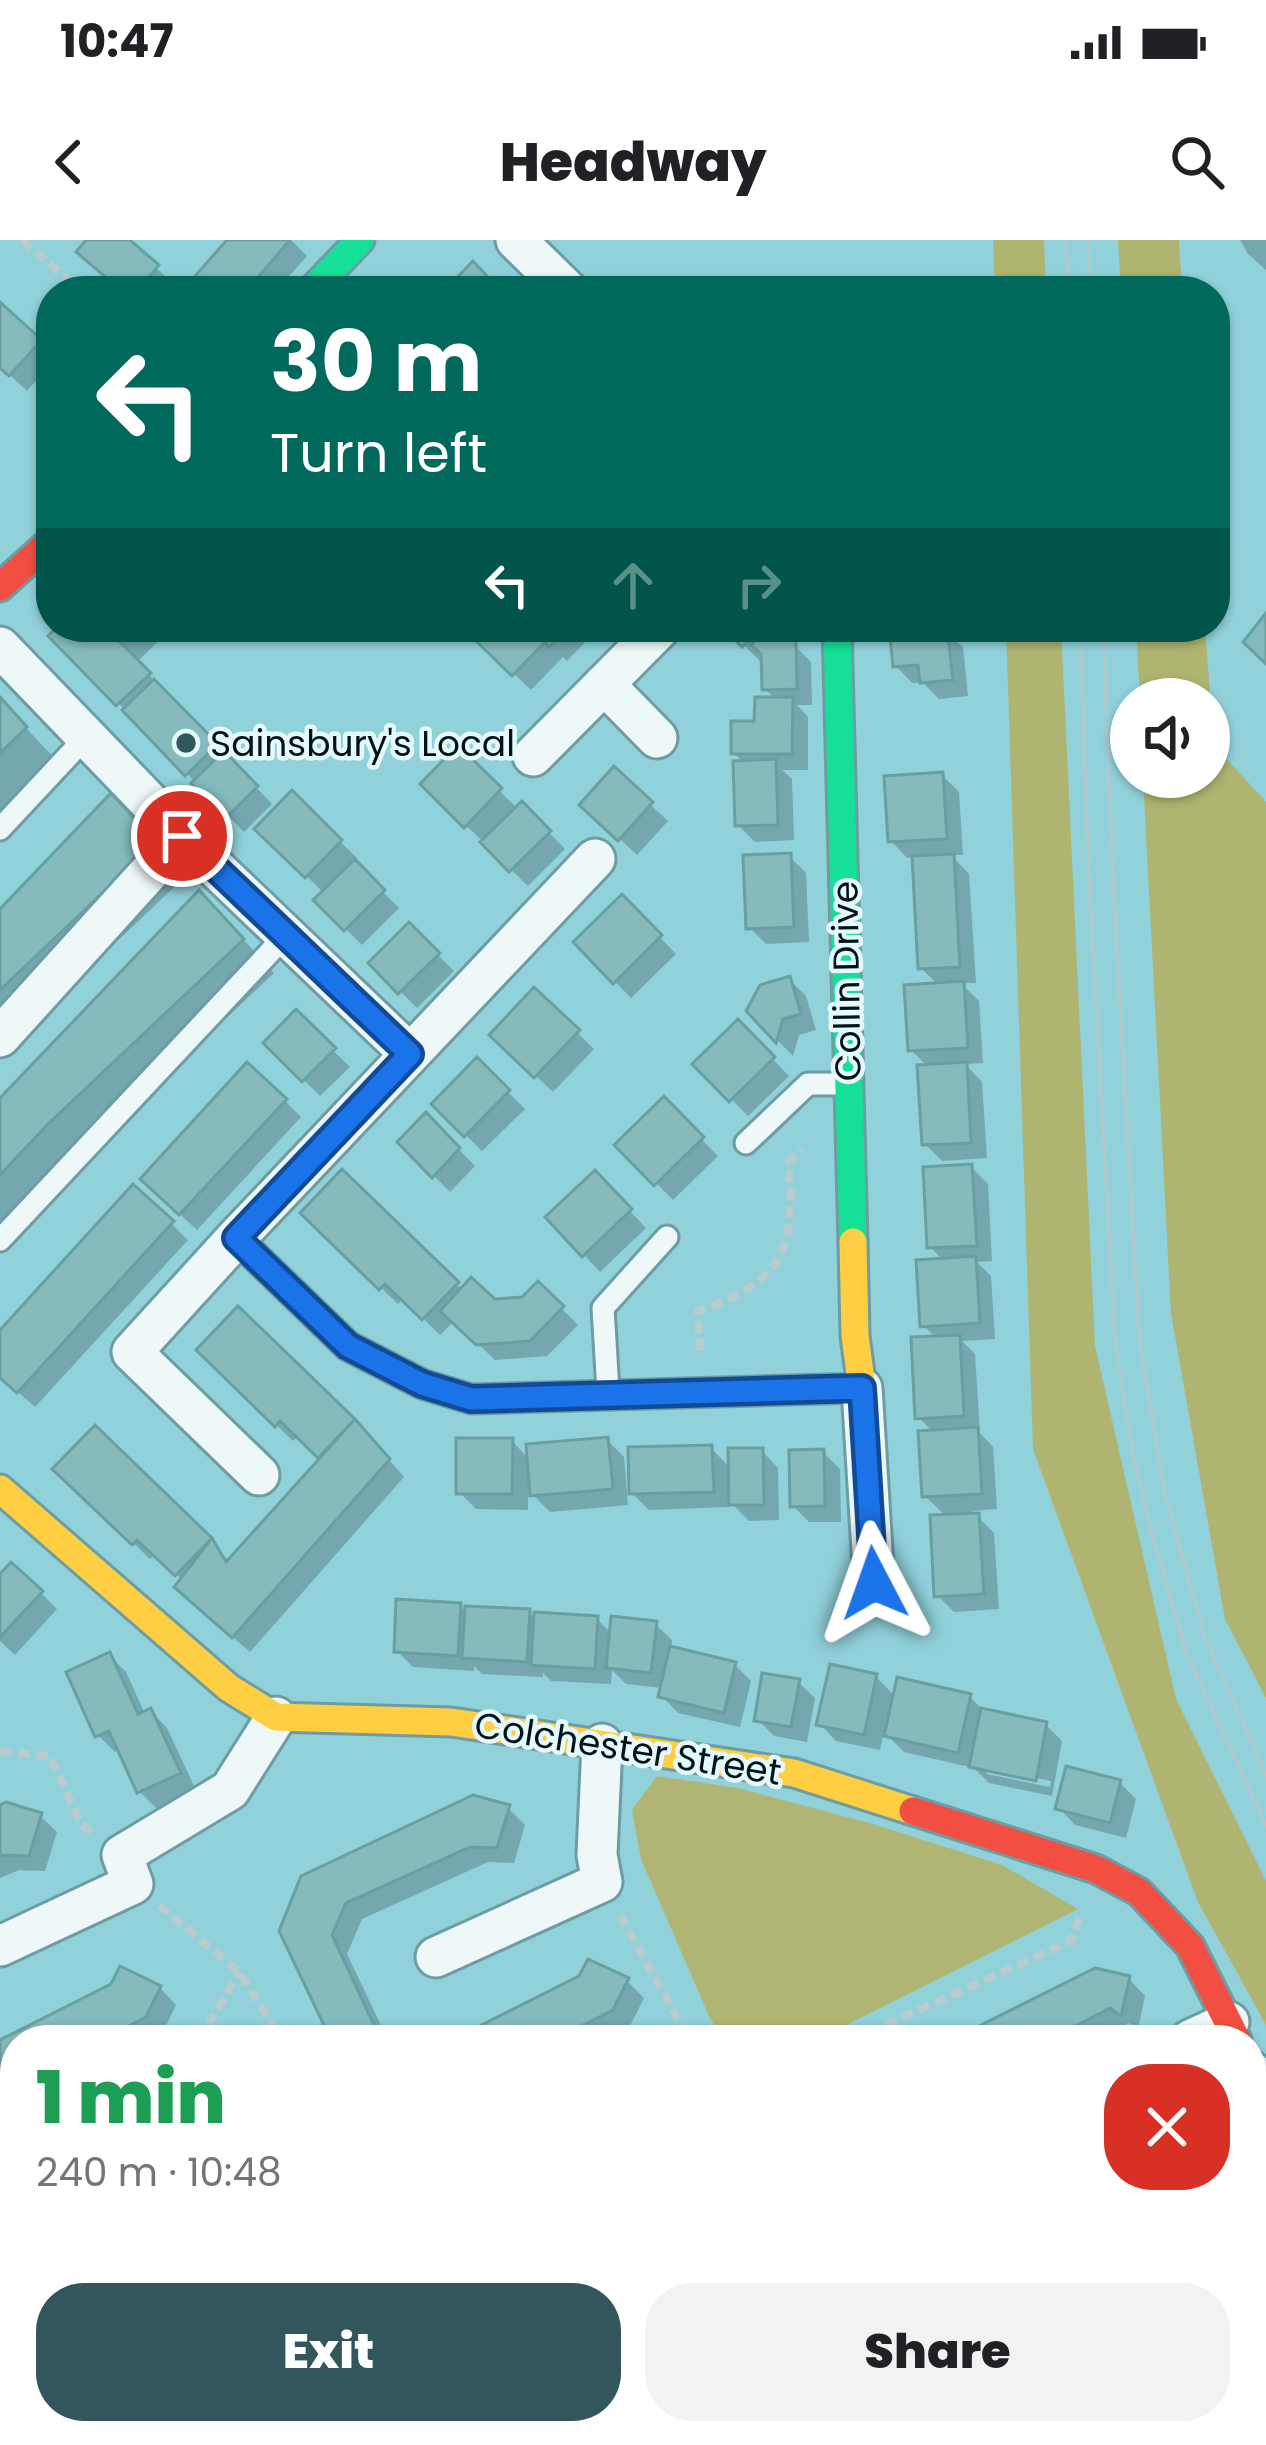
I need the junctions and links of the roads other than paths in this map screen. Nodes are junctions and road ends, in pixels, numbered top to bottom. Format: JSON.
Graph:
{"nodes":[{"id":1,"x":360,"y":240,"type":"edge"},
{"id":2,"x":516,"y":240,"type":"edge"},
{"id":3,"x":325,"y":276,"type":"edge"},
{"id":4,"x":553,"y":276,"type":"edge"},
{"id":5,"x":36,"y":555,"type":"edge"},
{"id":6,"x":0,"y":587,"type":"edge"},
{"id":7,"x":646,"y":642,"type":"edge"},
{"id":8,"x":837,"y":642,"type":"edge"},
{"id":9,"x":0,"y":647,"type":"edge"},
{"id":10,"x":604,"y":684,"type":"junction"},
{"id":11,"x":86,"y":737,"type":"junction"},
{"id":12,"x":657,"y":738,"type":"dead end"},
{"id":13,"x":533,"y":756,"type":"dead end"},
{"id":14,"x":0,"y":829,"type":"edge"},
{"id":15,"x":182,"y":836,"type":"junction"},
{"id":16,"x":595,"y":859,"type":"dead end"},
{"id":17,"x":286,"y":935,"type":"junction"},
{"id":18,"x":0,"y":1037,"type":"edge"},
{"id":19,"x":410,"y":1054,"type":"junction"},
{"id":20,"x":849,"y":1097,"type":"junction"},
{"id":21,"x":746,"y":1143,"type":"dead end"},
{"id":22,"x":668,"y":1237,"type":"dead end"},
{"id":23,"x":236,"y":1238,"type":"junction"},
{"id":24,"x":0,"y":1240,"type":"edge"},
{"id":25,"x":862,"y":1388,"type":"junction"},
{"id":26,"x":608,"y":1395,"type":"junction"},
{"id":27,"x":259,"y":1475,"type":"dead end"},
{"id":28,"x":1,"y":1492,"type":"edge"},
{"id":29,"x":874,"y":1583,"type":"dead end"},
{"id":30,"x":276,"y":1717,"type":"junction"},
{"id":31,"x":602,"y":1744,"type":"junction"},
{"id":32,"x":0,"y":1946,"type":"edge"},
{"id":33,"x":436,"y":1958,"type":"dead end"},
{"id":34,"x":1230,"y":2025,"type":"edge"}],
"edges":[{"from":1,"to":3,"type":"street"},
{"from":2,"to":4,"type":"street"},
{"from":5,"to":6,"type":"street"},
{"from":7,"to":10,"type":"street"},
{"from":8,"to":20,"type":"street","name":"Collin Drive"},
{"from":9,"to":11,"type":"street"},
{"from":10,"to":12,"type":"street"},
{"from":10,"to":13,"type":"street"},
{"from":11,"to":14,"type":"lane"},
{"from":11,"to":15,"type":"street"},
{"from":15,"to":17,"type":"street"},
{"from":15,"to":18,"type":"street"},
{"from":16,"to":19,"type":"street"},
{"from":17,"to":19,"type":"street"},
{"from":17,"to":24,"type":"lane"},
{"from":19,"to":23,"type":"street"},
{"from":20,"to":21,"type":"lane"},
{"from":20,"to":25,"type":"street","name":"Collin Drive"},
{"from":22,"to":26,"type":"lane"},
{"from":23,"to":26,"type":"street"},
{"from":23,"to":27,"type":"street"},
{"from":25,"to":26,"type":"street"},
{"from":25,"to":29,"type":"street"},
{"from":28,"to":30,"type":"street"},
{"from":30,"to":31,"type":"street","name":"Colchester Street"},
{"from":30,"to":32,"type":"street"},
{"from":31,"to":33,"type":"street"},
{"from":31,"to":34,"type":"street","name":"Colchester Street"}]}
